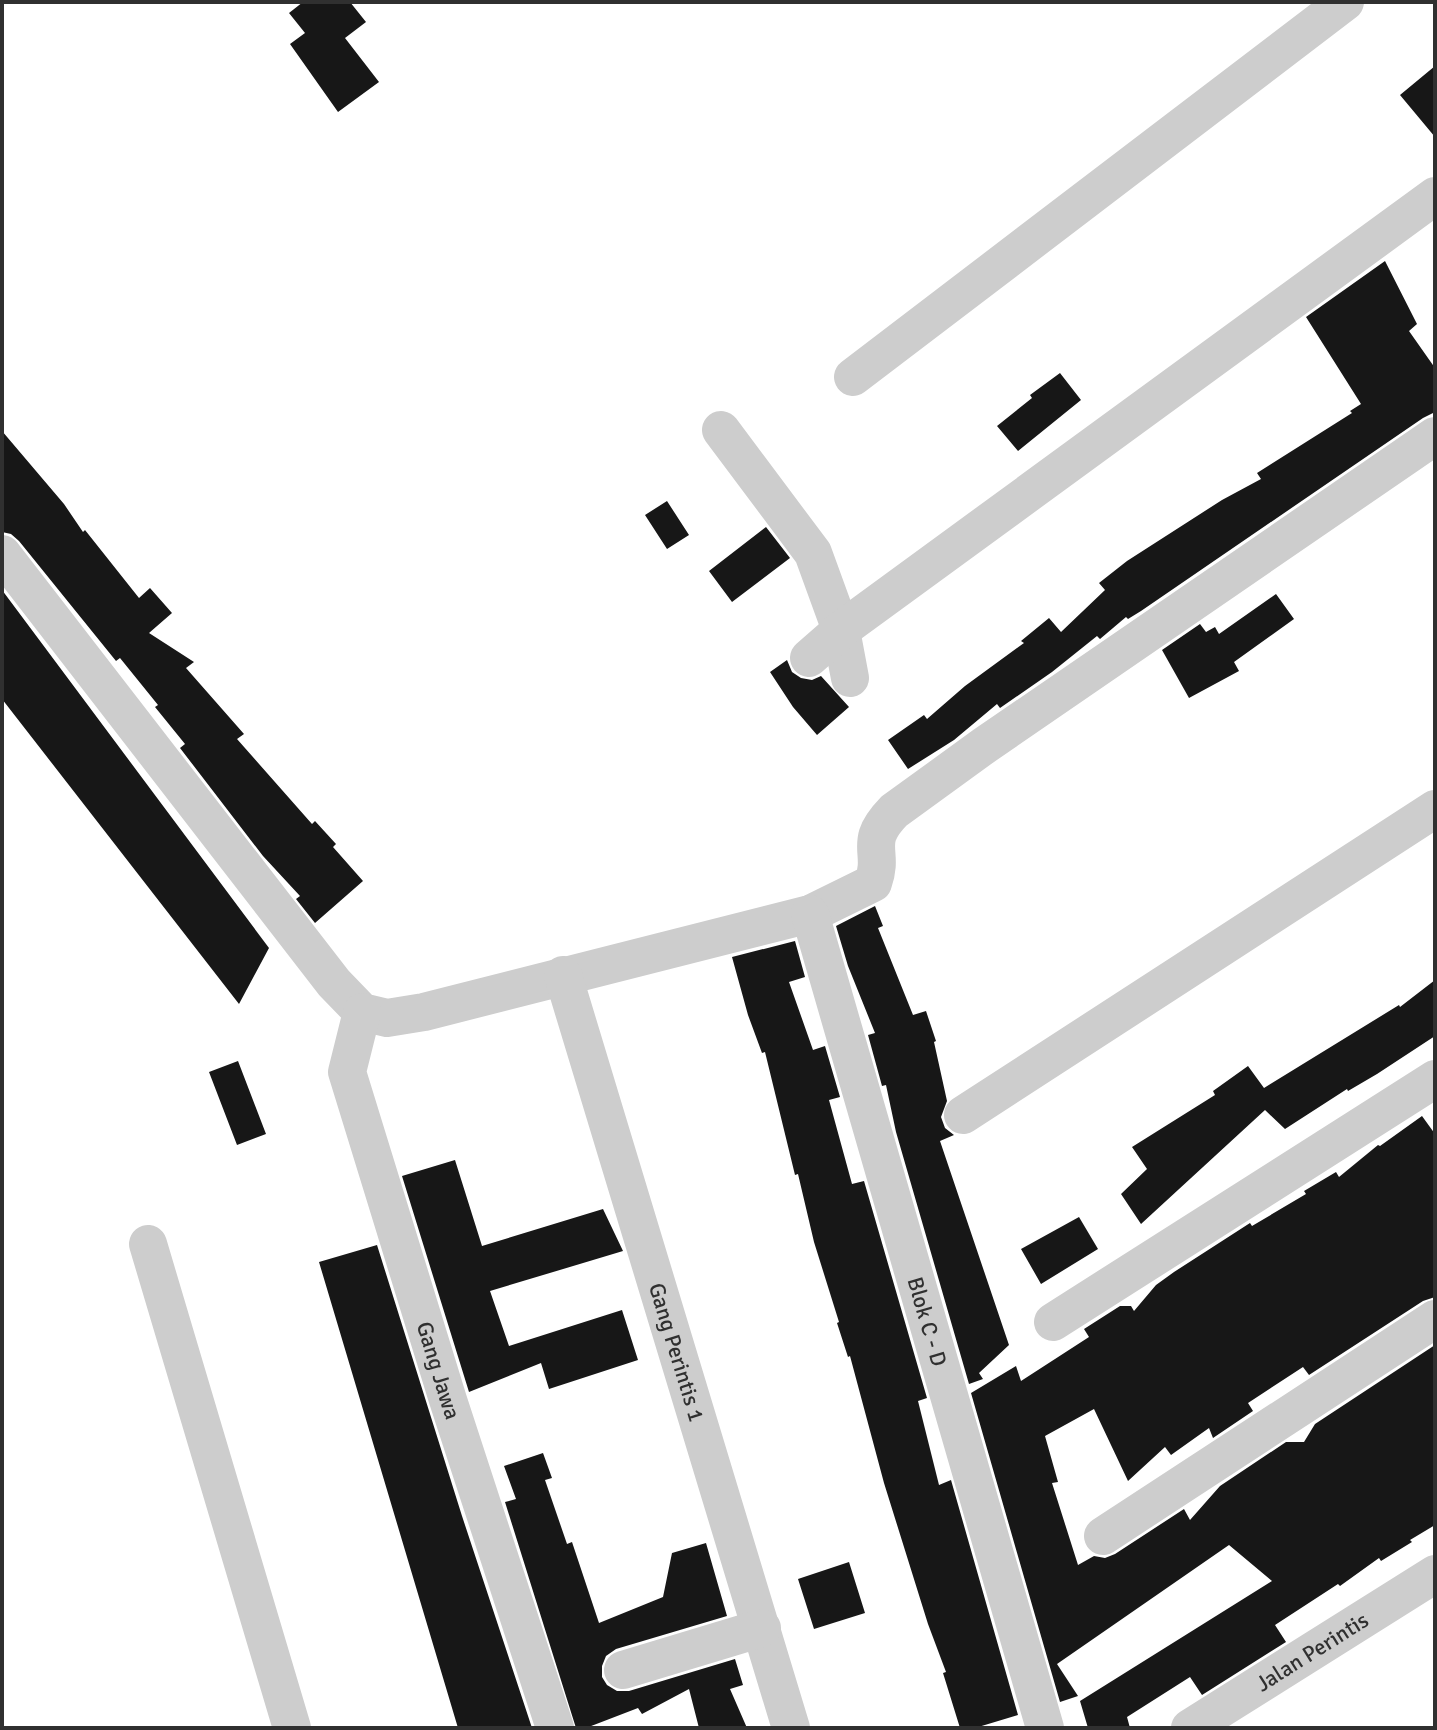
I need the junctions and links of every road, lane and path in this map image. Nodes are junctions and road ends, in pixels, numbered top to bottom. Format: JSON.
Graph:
{"nodes":[{"id":1,"x":1345,"y":2,"type":"edge"},
{"id":2,"x":1435,"y":196,"type":"edge"},
{"id":3,"x":853,"y":377,"type":"dead end"},
{"id":4,"x":721,"y":430,"type":"dead end"},
{"id":5,"x":1435,"y":436,"type":"edge"},
{"id":6,"x":2,"y":554,"type":"edge"},
{"id":7,"x":841,"y":630,"type":"junction"},
{"id":8,"x":809,"y":658,"type":"dead end"},
{"id":9,"x":850,"y":678,"type":"dead end"},
{"id":10,"x":1435,"y":809,"type":"edge"},
{"id":11,"x":810,"y":914,"type":"junction"},
{"id":12,"x":563,"y":975,"type":"junction"},
{"id":13,"x":362,"y":1012,"type":"junction"},
{"id":14,"x":1435,"y":1079,"type":"edge"},
{"id":15,"x":963,"y":1115,"type":"dead end"},
{"id":16,"x":148,"y":1244,"type":"dead end"},
{"id":17,"x":1435,"y":1319,"type":"edge"},
{"id":18,"x":1053,"y":1322,"type":"dead end"},
{"id":19,"x":1103,"y":1536,"type":"dead end"},
{"id":20,"x":1435,"y":1574,"type":"edge"},
{"id":21,"x":762,"y":1628,"type":"junction"},
{"id":22,"x":623,"y":1670,"type":"dead end"},
{"id":23,"x":292,"y":1728,"type":"edge"},
{"id":24,"x":555,"y":1728,"type":"edge"},
{"id":25,"x":791,"y":1728,"type":"edge"},
{"id":26,"x":1045,"y":1728,"type":"edge"},
{"id":27,"x":1190,"y":1728,"type":"edge"}],
"edges":[{"from":1,"to":3,"type":"street"},
{"from":2,"to":7,"type":"street"},
{"from":4,"to":7,"type":"street"},
{"from":5,"to":11,"type":"street"},
{"from":6,"to":13,"type":"street"},
{"from":7,"to":8,"type":"street"},
{"from":7,"to":9,"type":"street"},
{"from":10,"to":15,"type":"street"},
{"from":11,"to":12,"type":"street"},
{"from":11,"to":26,"type":"street","name":"Blok C - D"},
{"from":12,"to":13,"type":"street"},
{"from":12,"to":21,"type":"street","name":"Gang Perintis 1"},
{"from":13,"to":24,"type":"street","name":"Gang Jawa"},
{"from":14,"to":18,"type":"street"},
{"from":16,"to":23,"type":"street"},
{"from":17,"to":19,"type":"street"},
{"from":20,"to":27,"type":"street","name":"Jalan Perintis"},
{"from":21,"to":22,"type":"street"},
{"from":21,"to":25,"type":"street","name":"Gang Perintis 1"}]}
